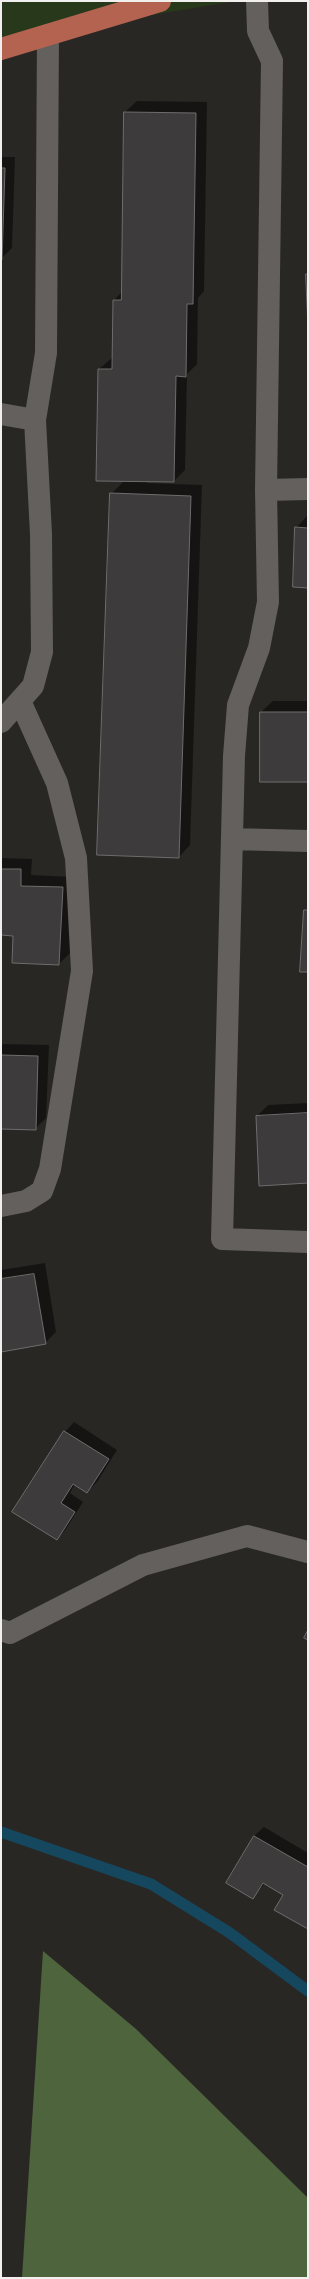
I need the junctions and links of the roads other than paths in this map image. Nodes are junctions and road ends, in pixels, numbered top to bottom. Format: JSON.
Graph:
{"nodes":[{"id":1,"x":160,"y":1,"type":"edge"},
{"id":2,"x":257,"y":1,"type":"edge"},
{"id":3,"x":48,"y":35,"type":"junction"},
{"id":4,"x":1,"y":49,"type":"edge"},
{"id":5,"x":1,"y":414,"type":"edge"},
{"id":6,"x":35,"y":420,"type":"junction"},
{"id":7,"x":266,"y":490,"type":"junction"},
{"id":8,"x":308,"y":490,"type":"edge"},
{"id":9,"x":20,"y":701,"type":"junction"},
{"id":10,"x":1,"y":722,"type":"edge"},
{"id":11,"x":232,"y":839,"type":"junction"},
{"id":12,"x":308,"y":841,"type":"edge"},
{"id":13,"x":1,"y":1206,"type":"edge"},
{"id":14,"x":308,"y":1242,"type":"edge"},
{"id":15,"x":308,"y":1552,"type":"edge"},
{"id":16,"x":1,"y":1630,"type":"edge"}],
"edges":[{"from":1,"to":3,"type":"main road"},
{"from":2,"to":7,"type":"street"},
{"from":3,"to":4,"type":"main road"},
{"from":3,"to":6,"type":"street"},
{"from":5,"to":6,"type":"street"},
{"from":6,"to":9,"type":"street"},
{"from":7,"to":8,"type":"street"},
{"from":7,"to":11,"type":"street"},
{"from":9,"to":10,"type":"street"},
{"from":9,"to":13,"type":"street"},
{"from":11,"to":12,"type":"street"},
{"from":11,"to":14,"type":"street"},
{"from":15,"to":16,"type":"street"}]}
